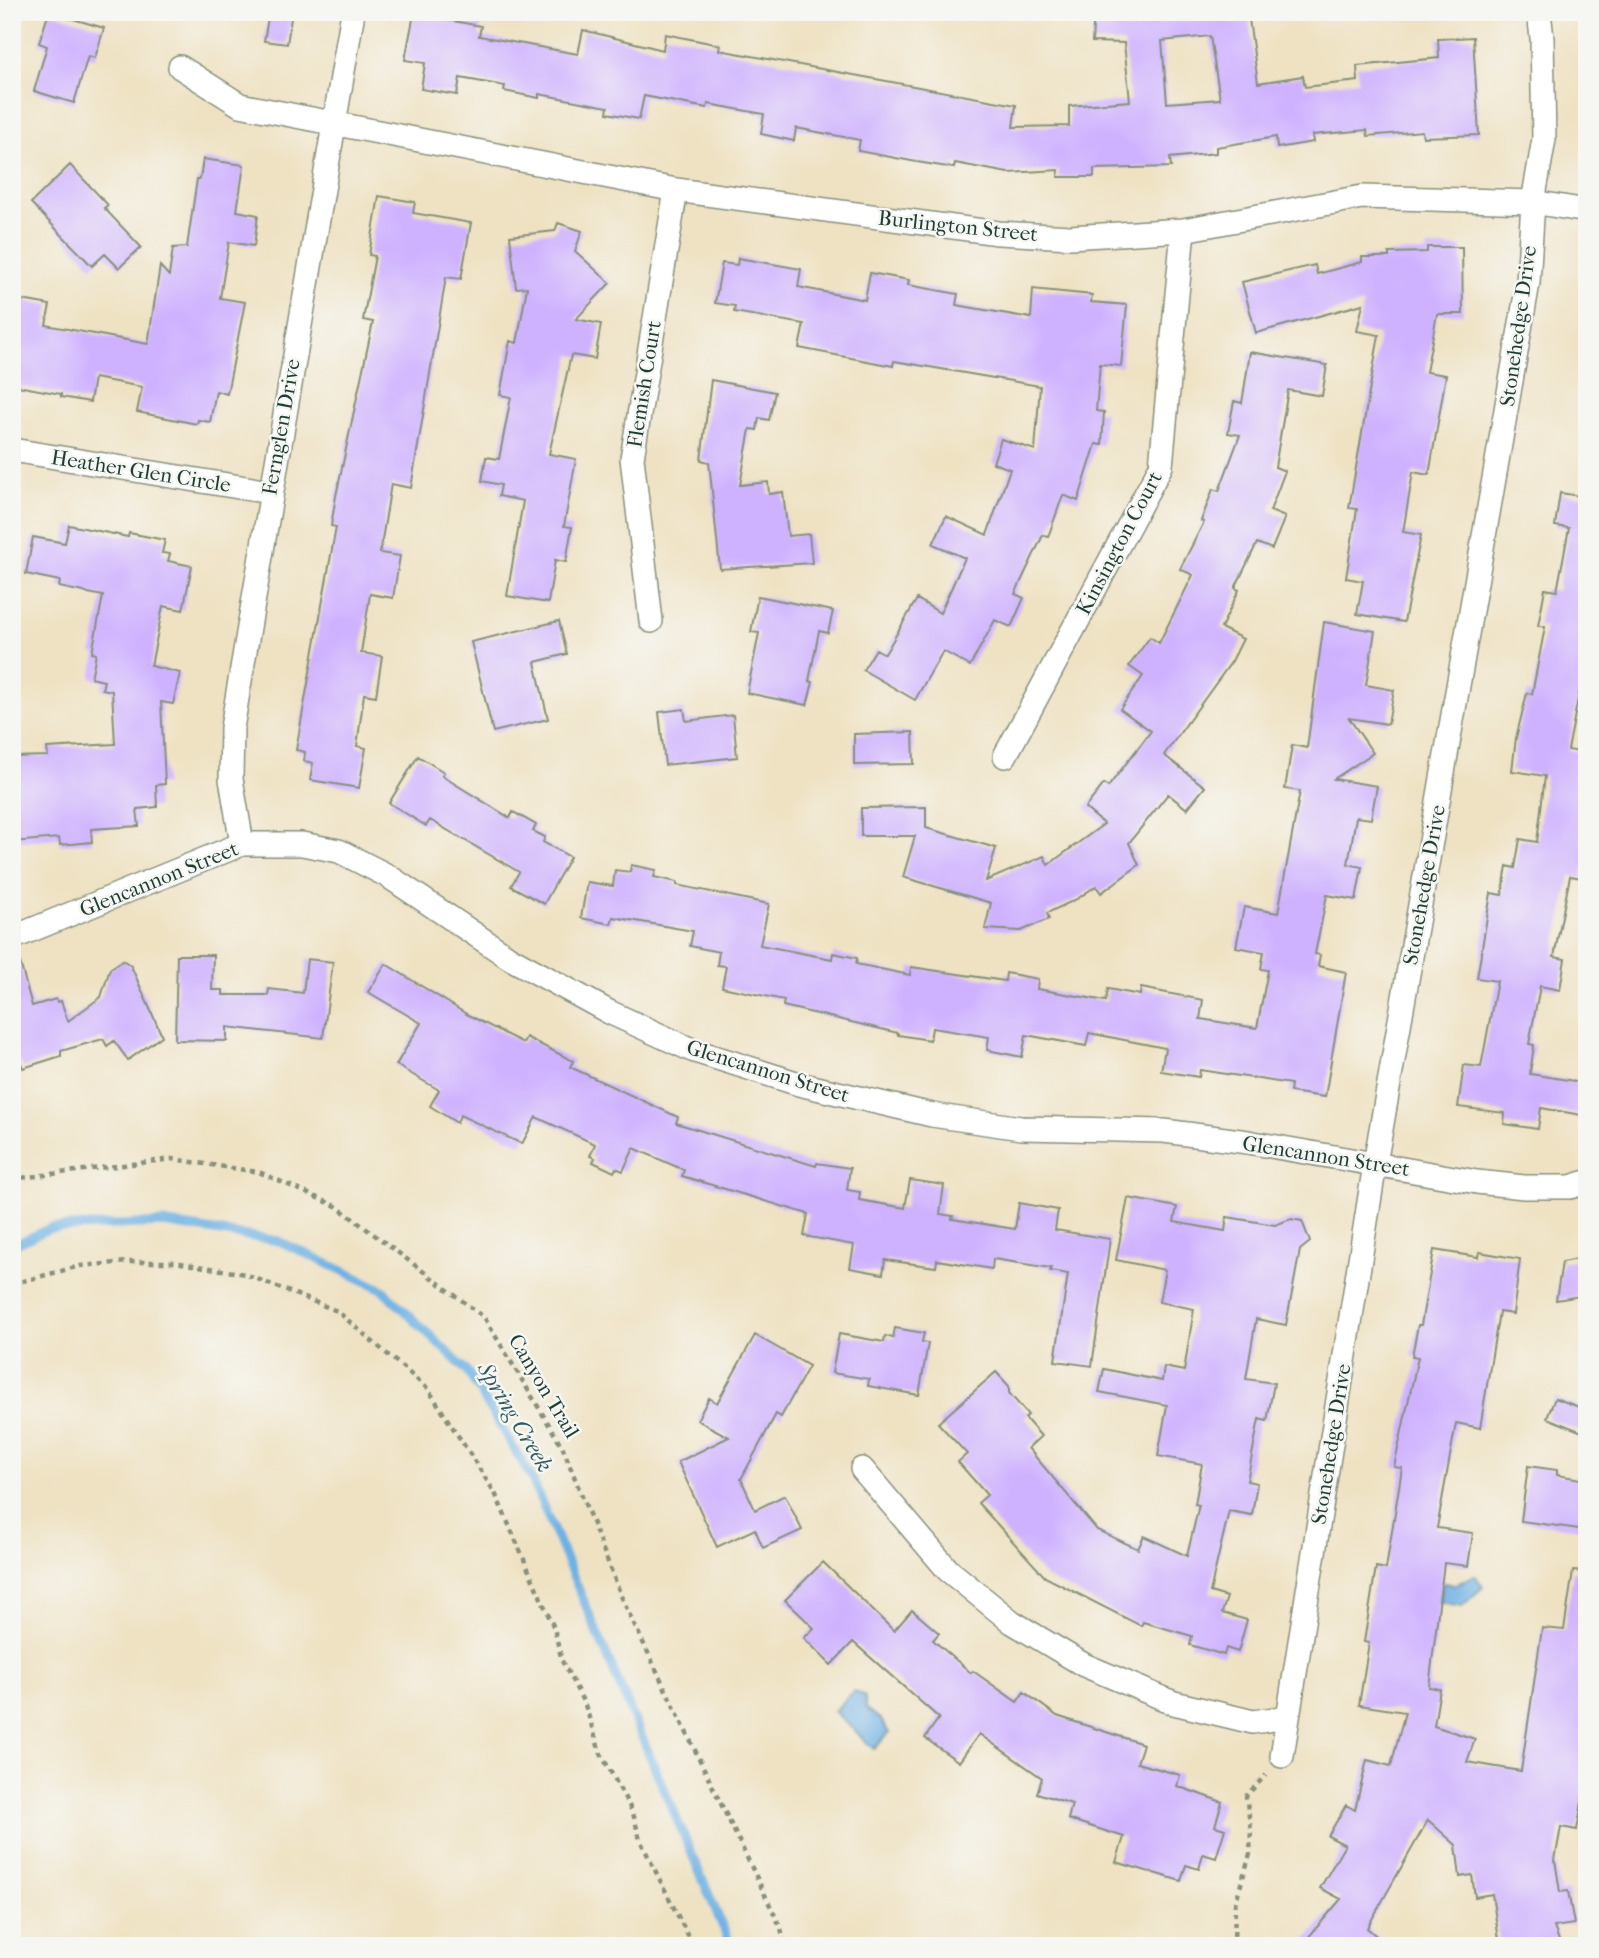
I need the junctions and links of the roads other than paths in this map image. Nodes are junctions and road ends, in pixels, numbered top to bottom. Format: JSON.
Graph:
{"nodes":[{"id":1,"x":353,"y":12,"type":"edge"},
{"id":2,"x":1539,"y":12,"type":"edge"},
{"id":3,"x":180,"y":67,"type":"dead end"},
{"id":4,"x":334,"y":122,"type":"junction"},
{"id":5,"x":676,"y":190,"type":"junction"},
{"id":6,"x":1533,"y":202,"type":"junction"},
{"id":7,"x":1587,"y":211,"type":"edge"},
{"id":8,"x":1183,"y":230,"type":"junction"},
{"id":9,"x":12,"y":450,"type":"edge"},
{"id":10,"x":270,"y":492,"type":"junction"},
{"id":11,"x":651,"y":621,"type":"dead end"},
{"id":12,"x":1005,"y":756,"type":"dead end"},
{"id":13,"x":242,"y":844,"type":"junction"},
{"id":14,"x":12,"y":938,"type":"edge"},
{"id":15,"x":1375,"y":1164,"type":"junction"},
{"id":16,"x":1587,"y":1182,"type":"edge"},
{"id":17,"x":862,"y":1469,"type":"dead end"},
{"id":18,"x":1287,"y":1717,"type":"junction"},
{"id":19,"x":1282,"y":1756,"type":"road end"}],
"edges":[{"from":1,"to":4,"type":"street","name":"Fernglen Drive"},
{"from":2,"to":6,"type":"street","name":"Stonehedge Drive"},
{"from":3,"to":4,"type":"street","name":"Burlington Street"},
{"from":4,"to":5,"type":"street","name":"Burlington Street"},
{"from":4,"to":10,"type":"street","name":"Fernglen Drive"},
{"from":5,"to":8,"type":"street","name":"Burlington Street"},
{"from":5,"to":11,"type":"street","name":"Flemish Court"},
{"from":6,"to":7,"type":"street","name":"Burlington Street"},
{"from":6,"to":8,"type":"street","name":"Burlington Street"},
{"from":6,"to":15,"type":"street","name":"Stonehedge Drive"},
{"from":8,"to":12,"type":"street","name":"Kinsington Court"},
{"from":9,"to":10,"type":"street","name":"Heather Glen Circle"},
{"from":10,"to":13,"type":"street","name":"Fernglen Drive"},
{"from":13,"to":14,"type":"street","name":"Glencannon Street"},
{"from":13,"to":15,"type":"street","name":"Glencannon Street"},
{"from":15,"to":16,"type":"street","name":"Glencannon Street"},
{"from":15,"to":18,"type":"street","name":"Stonehedge Drive"},
{"from":17,"to":18,"type":"street"},
{"from":18,"to":19,"type":"street","name":"Stonehedge Drive"}]}
